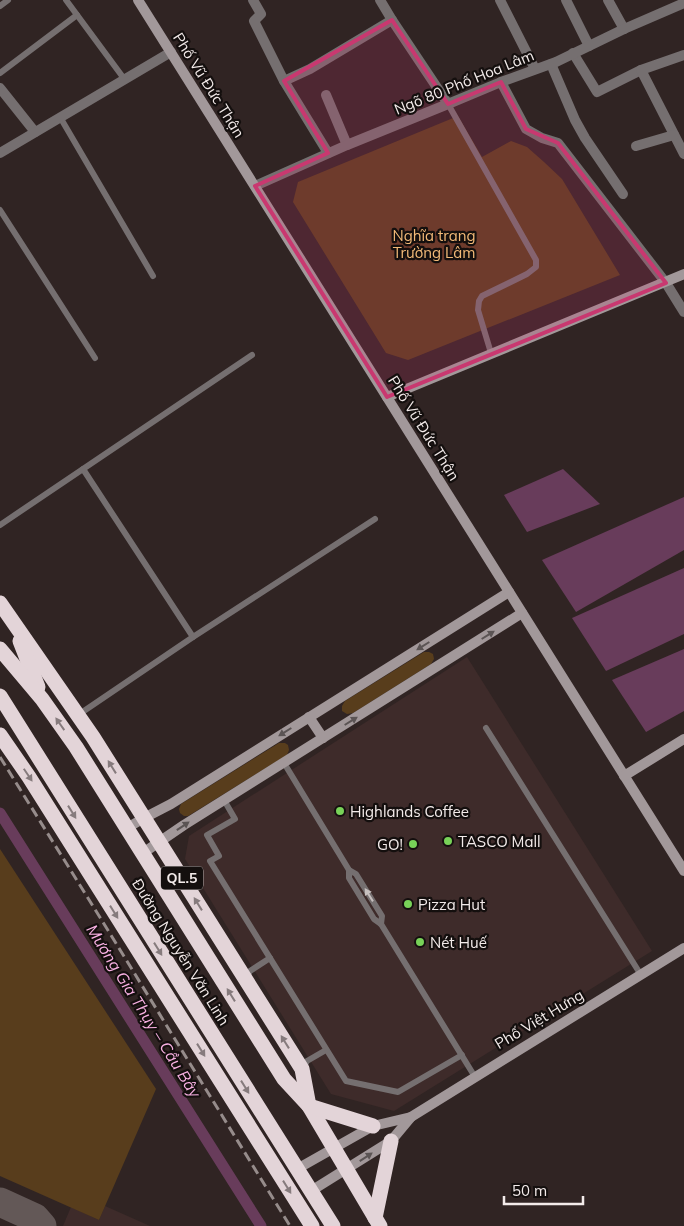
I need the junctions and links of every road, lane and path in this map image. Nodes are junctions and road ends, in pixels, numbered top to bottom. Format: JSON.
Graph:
{"nodes":[{"id":1,"x":8,"y":0,"type":"edge"},
{"id":2,"x":66,"y":0,"type":"edge"},
{"id":3,"x":138,"y":0,"type":"edge"},
{"id":4,"x":253,"y":0,"type":"edge"},
{"id":5,"x":500,"y":0,"type":"edge"},
{"id":6,"x":566,"y":0,"type":"edge"},
{"id":7,"x":608,"y":0,"type":"edge"},
{"id":8,"x":385,"y":2,"type":"edge"},
{"id":9,"x":684,"y":3,"type":"edge"},
{"id":10,"x":0,"y":6,"type":"edge"},
{"id":11,"x":77,"y":15,"type":"junction"},
{"id":12,"x":392,"y":20,"type":"junction"},
{"id":13,"x":624,"y":29,"type":"junction"},
{"id":14,"x":589,"y":46,"type":"junction"},
{"id":15,"x":171,"y":52,"type":"junction"},
{"id":16,"x":574,"y":53,"type":"junction"},
{"id":17,"x":684,"y":55,"type":"edge"},
{"id":18,"x":552,"y":64,"type":"junction"},
{"id":19,"x":535,"y":69,"type":"junction"},
{"id":20,"x":641,"y":70,"type":"junction"},
{"id":21,"x":0,"y":73,"type":"edge"},
{"id":22,"x":124,"y":80,"type":"junction"},
{"id":23,"x":284,"y":80,"type":"junction"},
{"id":24,"x":501,"y":82,"type":"junction"},
{"id":25,"x":0,"y":88,"type":"edge"},
{"id":26,"x":326,"y":95,"type":"dead end"},
{"id":27,"x":448,"y":104,"type":"junction"},
{"id":28,"x":60,"y":117,"type":"junction"},
{"id":29,"x":35,"y":132,"type":"junction"},
{"id":30,"x":674,"y":135,"type":"junction"},
{"id":31,"x":347,"y":145,"type":"junction"},
{"id":32,"x":636,"y":146,"type":"dead end"},
{"id":33,"x":0,"y":153,"type":"edge"},
{"id":34,"x":328,"y":153,"type":"junction"},
{"id":35,"x":684,"y":154,"type":"edge"},
{"id":36,"x":254,"y":186,"type":"junction"},
{"id":37,"x":623,"y":194,"type":"dead end"},
{"id":38,"x":0,"y":210,"type":"edge"},
{"id":39,"x":684,"y":274,"type":"edge"},
{"id":40,"x":153,"y":276,"type":"dead end"},
{"id":41,"x":666,"y":282,"type":"junction"},
{"id":42,"x":684,"y":312,"type":"edge"},
{"id":43,"x":252,"y":354,"type":"dead end"},
{"id":44,"x":491,"y":354,"type":"junction"},
{"id":45,"x":95,"y":358,"type":"dead end"},
{"id":46,"x":387,"y":397,"type":"junction"},
{"id":47,"x":83,"y":469,"type":"junction"},
{"id":48,"x":375,"y":520,"type":"dead end"},
{"id":49,"x":0,"y":526,"type":"edge"},
{"id":50,"x":509,"y":592,"type":"junction"},
{"id":51,"x":0,"y":603,"type":"edge"},
{"id":52,"x":522,"y":613,"type":"junction"},
{"id":53,"x":10,"y":617,"type":"junction"},
{"id":54,"x":193,"y":637,"type":"junction"},
{"id":55,"x":0,"y":649,"type":"edge"},
{"id":56,"x":0,"y":696,"type":"edge"},
{"id":57,"x":42,"y":698,"type":"junction"},
{"id":58,"x":78,"y":715,"type":"junction"},
{"id":59,"x":309,"y":717,"type":"junction"},
{"id":60,"x":486,"y":728,"type":"dead end"},
{"id":61,"x":0,"y":735,"type":"edge"},
{"id":62,"x":323,"y":738,"type":"junction"},
{"id":63,"x":684,"y":739,"type":"edge"},
{"id":64,"x":284,"y":763,"type":"junction"},
{"id":65,"x":624,"y":776,"type":"junction"},
{"id":66,"x":224,"y":800,"type":"junction"},
{"id":67,"x":144,"y":818,"type":"junction"},
{"id":68,"x":127,"y":828,"type":"junction"},
{"id":69,"x":160,"y":843,"type":"junction"},
{"id":70,"x":143,"y":853,"type":"junction"},
{"id":71,"x":682,"y":865,"type":"edge"},
{"id":72,"x":684,"y":948,"type":"edge"},
{"id":73,"x":270,"y":958,"type":"junction"},
{"id":74,"x":641,"y":975,"type":"junction"},
{"id":75,"x":246,"y":979,"type":"junction"},
{"id":76,"x":190,"y":999,"type":"junction"},
{"id":77,"x":174,"y":1007,"type":"junction"},
{"id":78,"x":326,"y":1050,"type":"junction"},
{"id":79,"x":462,"y":1055,"type":"junction"},
{"id":80,"x":302,"y":1069,"type":"junction"},
{"id":81,"x":475,"y":1076,"type":"junction"},
{"id":82,"x":309,"y":1106,"type":"junction"},
{"id":83,"x":411,"y":1117,"type":"junction"},
{"id":84,"x":373,"y":1126,"type":"junction"},
{"id":85,"x":391,"y":1140,"type":"junction"},
{"id":86,"x":334,"y":1148,"type":"junction"},
{"id":87,"x":297,"y":1169,"type":"junction"},
{"id":88,"x":347,"y":1169,"type":"junction"},
{"id":89,"x":311,"y":1192,"type":"junction"},
{"id":90,"x":378,"y":1222,"type":"edge"},
{"id":91,"x":312,"y":1226,"type":"edge"},
{"id":92,"x":333,"y":1226,"type":"edge"}],
"edges":[{"from":1,"to":10,"type":"lane"},
{"from":2,"to":11,"type":"lane"},
{"from":3,"to":15,"type":"street","name":"Phố Vũ Đức Thận"},
{"from":4,"to":23,"type":"street"},
{"from":5,"to":19,"type":"street"},
{"from":6,"to":14,"type":"street"},
{"from":7,"to":13,"type":"street"},
{"from":8,"to":12,"type":"street"},
{"from":9,"to":13,"type":"street","name":"Ngõ 80 Phố Hoa Lâm"},
{"from":11,"to":21,"type":"lane"},
{"from":11,"to":22,"type":"lane"},
{"from":12,"to":23,"type":"street"},
{"from":12,"to":27,"type":"street"},
{"from":13,"to":14,"type":"street","name":"Ngõ 80 Phố Hoa Lâm"},
{"from":14,"to":16,"type":"street","name":"Ngõ 80 Phố Hoa Lâm"},
{"from":15,"to":22,"type":"street"},
{"from":15,"to":36,"type":"street","name":"Phố Vũ Đức Thận"},
{"from":16,"to":18,"type":"street","name":"Ngõ 80 Phố Hoa Lâm"},
{"from":16,"to":20,"type":"street"},
{"from":17,"to":20,"type":"street"},
{"from":18,"to":19,"type":"street","name":"Ngõ 80 Phố Hoa Lâm"},
{"from":18,"to":37,"type":"street"},
{"from":19,"to":24,"type":"street","name":"Ngõ 80 Phố Hoa Lâm"},
{"from":20,"to":30,"type":"street"},
{"from":22,"to":28,"type":"street"},
{"from":23,"to":34,"type":"street"},
{"from":24,"to":27,"type":"street","name":"Ngõ 80 Phố Hoa Lâm"},
{"from":24,"to":41,"type":"street"},
{"from":25,"to":29,"type":"street"},
{"from":26,"to":31,"type":"street"},
{"from":27,"to":31,"type":"street","name":"Ngõ 80 Phố Hoa Lâm"},
{"from":27,"to":44,"type":"lane"},
{"from":28,"to":29,"type":"street"},
{"from":28,"to":40,"type":"lane"},
{"from":29,"to":33,"type":"street"},
{"from":30,"to":32,"type":"street"},
{"from":30,"to":35,"type":"street"},
{"from":31,"to":34,"type":"street","name":"Ngõ 80 Phố Hoa Lâm"},
{"from":34,"to":36,"type":"street","name":"Ngõ 80 Phố Hoa Lâm"},
{"from":36,"to":46,"type":"street","name":"Phố Vũ Đức Thận"},
{"from":38,"to":45,"type":"lane"},
{"from":39,"to":41,"type":"street"},
{"from":41,"to":42,"type":"street"},
{"from":41,"to":44,"type":"street"},
{"from":43,"to":47,"type":"lane"},
{"from":44,"to":46,"type":"street"},
{"from":46,"to":50,"type":"street","name":"Phố Vũ Đức Thận"},
{"from":47,"to":49,"type":"lane"},
{"from":47,"to":54,"type":"lane"},
{"from":48,"to":54,"type":"lane"},
{"from":50,"to":52,"type":"street","name":"Phố Vũ Đức Thận"},
{"from":50,"to":59,"type":"street","one_way":true},
{"from":51,"to":53,"type":"highway","name":"Đường Nguyễn Văn Linh","number":"QL.5"},
{"from":62,"to":52,"type":"street","one_way":true},
{"from":52,"to":65,"type":"street","name":"Phố Vũ Đức Thận"},
{"from":53,"to":57,"type":"highway"},
{"from":53,"to":58,"type":"highway","name":"Đường Nguyễn Văn Linh","number":"QL.5"},
{"from":54,"to":58,"type":"lane"},
{"from":55,"to":57,"type":"highway","name":"Đường Nguyễn Văn Linh","number":"QL.5"},
{"from":56,"to":76,"type":"highway","name":"Đường Nguyễn Văn Linh","one_way":true},
{"from":68,"to":57,"type":"highway","name":"Đường Nguyễn Văn Linh","number":"QL.5","one_way":true},
{"from":67,"to":58,"type":"highway","name":"Đường Nguyễn Văn Linh","number":"QL.5","one_way":true},
{"from":59,"to":62,"type":"street"},
{"from":59,"to":67,"type":"street","one_way":true},
{"from":60,"to":74,"type":"lane"},
{"from":61,"to":77,"type":"highway","one_way":true},
{"from":62,"to":64,"type":"street"},
{"from":63,"to":65,"type":"street"},
{"from":64,"to":66,"type":"street"},
{"from":64,"to":79,"type":"lane"},
{"from":65,"to":71,"type":"street","name":"Phố Vũ Đức Thận"},
{"from":69,"to":66,"type":"street","one_way":true},
{"from":66,"to":73,"type":"lane"},
{"from":67,"to":68,"type":"street"},
{"from":67,"to":69,"type":"highway","name":"Đường Nguyễn Văn Linh","number":"QL.5"},
{"from":68,"to":70,"type":"highway","name":"Đường Nguyễn Văn Linh","number":"QL.5"},
{"from":69,"to":70,"type":"street"},
{"from":75,"to":69,"type":"highway","name":"Đường Nguyễn Văn Linh","number":"QL.5","one_way":true},
{"from":82,"to":70,"type":"highway","name":"Đường Nguyễn Văn Linh","number":"QL.5","one_way":true},
{"from":72,"to":74,"type":"street","name":"Phố Việt Hưng"},
{"from":73,"to":75,"type":"lane"},
{"from":73,"to":78,"type":"lane"},
{"from":74,"to":81,"type":"street","name":"Phố Việt Hưng"},
{"from":80,"to":75,"type":"highway","name":"Đường Nguyễn Văn Linh","number":"QL.5","one_way":true},
{"from":76,"to":77,"type":"highway"},
{"from":76,"to":87,"type":"highway","name":"Đường Nguyễn Văn Linh","one_way":true},
{"from":77,"to":91,"type":"highway","one_way":true},
{"from":78,"to":79,"type":"lane"},
{"from":78,"to":80,"type":"lane"},
{"from":79,"to":81,"type":"lane"},
{"from":80,"to":82,"type":"highway","name":"Đường Nguyễn Văn Linh","number":"QL.5"},
{"from":81,"to":83,"type":"street","name":"Phố Việt Hưng"},
{"from":82,"to":84,"type":"highway"},
{"from":82,"to":86,"type":"highway","name":"Đường Nguyễn Văn Linh","number":"QL.5"},
{"from":83,"to":84,"type":"street","name":"Phố Việt Hưng"},
{"from":83,"to":85,"type":"street","name":"Phố Việt Hưng"},
{"from":84,"to":86,"type":"street","name":"Phố Việt Hưng"},
{"from":88,"to":85,"type":"street","name":"Phố Việt Hưng","one_way":true},
{"from":85,"to":90,"type":"highway"},
{"from":86,"to":87,"type":"street","name":"Phố Việt Hưng"},
{"from":86,"to":88,"type":"highway","name":"Đường Nguyễn Văn Linh","number":"QL.5"},
{"from":87,"to":89,"type":"highway","name":"Đường Nguyễn Văn Linh"},
{"from":88,"to":89,"type":"street","name":"Phố Việt Hưng"},
{"from":88,"to":90,"type":"highway","name":"Đường Nguyễn Văn Linh","number":"QL.5"},
{"from":89,"to":92,"type":"highway","name":"Đường Nguyễn Văn Linh"}]}
